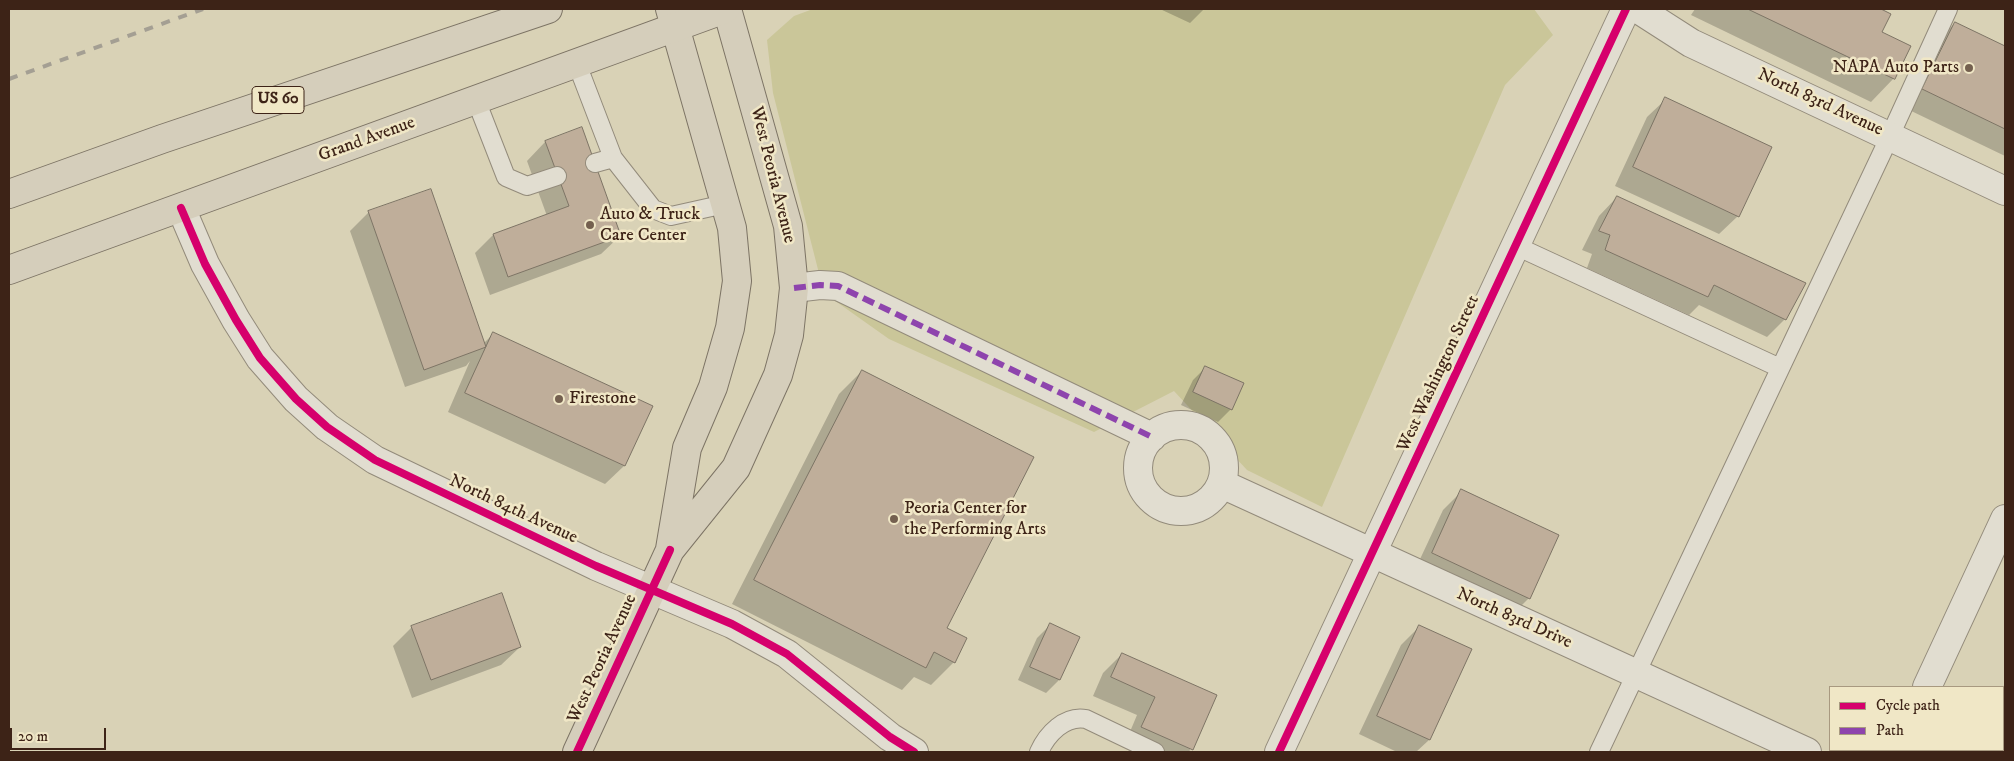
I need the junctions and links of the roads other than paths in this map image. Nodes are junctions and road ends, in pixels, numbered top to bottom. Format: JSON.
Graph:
{"nodes":[{"id":1,"x":548,"y":9,"type":"edge"},
{"id":2,"x":726,"y":9,"type":"edge"},
{"id":3,"x":1626,"y":9,"type":"edge"},
{"id":4,"x":1638,"y":9,"type":"edge"},
{"id":5,"x":1948,"y":9,"type":"edge"},
{"id":6,"x":673,"y":18,"type":"edge"},
{"id":7,"x":577,"y":64,"type":"junction"},
{"id":8,"x":476,"y":100,"type":"junction"},
{"id":9,"x":1890,"y":136,"type":"junction"},
{"id":10,"x":613,"y":158,"type":"junction"},
{"id":11,"x":595,"y":164,"type":"dead end"},
{"id":12,"x":557,"y":176,"type":"dead end"},
{"id":13,"x":2005,"y":191,"type":"edge"},
{"id":14,"x":9,"y":194,"type":"edge"},
{"id":15,"x":725,"y":204,"type":"junction"},
{"id":16,"x":181,"y":208,"type":"junction"},
{"id":17,"x":1516,"y":246,"type":"junction"},
{"id":18,"x":9,"y":270,"type":"edge"},
{"id":19,"x":794,"y":288,"type":"junction"},
{"id":20,"x":1780,"y":368,"type":"junction"},
{"id":21,"x":1152,"y":437,"type":"junction"},
{"id":22,"x":1222,"y":484,"type":"junction"},
{"id":23,"x":2005,"y":520,"type":"edge"},
{"id":24,"x":670,"y":550,"type":"junction"},
{"id":25,"x":1372,"y":553,"type":"junction"},
{"id":26,"x":652,"y":589,"type":"junction"},
{"id":27,"x":1635,"y":674,"type":"junction"},
{"id":28,"x":1927,"y":686,"type":"edge"},
{"id":29,"x":577,"y":752,"type":"edge"},
{"id":30,"x":914,"y":752,"type":"edge"},
{"id":31,"x":1039,"y":752,"type":"edge"},
{"id":32,"x":1155,"y":752,"type":"edge"},
{"id":33,"x":1279,"y":752,"type":"edge"},
{"id":34,"x":1599,"y":752,"type":"edge"},
{"id":35,"x":1807,"y":752,"type":"edge"}],
"edges":[{"from":1,"to":14,"type":"main road","number":"US 60"},
{"from":2,"to":6,"type":"main road","name":"Grand Avenue"},
{"from":2,"to":19,"type":"main road","name":"West Peoria Avenue"},
{"from":3,"to":17,"type":"street","name":"West Washington Street"},
{"from":4,"to":9,"type":"street","name":"North 83rd Avenue"},
{"from":5,"to":9,"type":"lane"},
{"from":6,"to":7,"type":"main road","name":"Grand Avenue"},
{"from":6,"to":15,"type":"main road","name":"West Peoria Avenue"},
{"from":7,"to":8,"type":"main road","name":"Grand Avenue"},
{"from":7,"to":10,"type":"lane"},
{"from":8,"to":12,"type":"lane"},
{"from":8,"to":16,"type":"main road","name":"Grand Avenue"},
{"from":9,"to":13,"type":"street","name":"North 83rd Avenue"},
{"from":9,"to":20,"type":"lane"},
{"from":10,"to":11,"type":"lane"},
{"from":10,"to":15,"type":"lane"},
{"from":15,"to":24,"type":"main road","name":"West Peoria Avenue"},
{"from":16,"to":18,"type":"main road","name":"Grand Avenue"},
{"from":16,"to":26,"type":"street","name":"North 84th Avenue"},
{"from":17,"to":20,"type":"lane"},
{"from":17,"to":25,"type":"street","name":"West Washington Street"},
{"from":19,"to":21,"type":"street"},
{"from":19,"to":24,"type":"main road","name":"West Peoria Avenue"},
{"from":20,"to":27,"type":"lane"},
{"from":21,"to":22,"type":"street"},
{"from":21,"to":22,"type":"street"},
{"from":22,"to":25,"type":"street","name":"North 83rd Drive"},
{"from":23,"to":28,"type":"street"},
{"from":24,"to":26,"type":"main road","name":"West Peoria Avenue"},
{"from":25,"to":27,"type":"street","name":"North 83rd Drive"},
{"from":25,"to":33,"type":"street","name":"West Washington Street"},
{"from":26,"to":29,"type":"main road","name":"West Peoria Avenue"},
{"from":26,"to":30,"type":"street","name":"North 84th Avenue"},
{"from":27,"to":34,"type":"lane"},
{"from":27,"to":35,"type":"street","name":"North 83rd Drive"},
{"from":31,"to":32,"type":"lane"}]}
